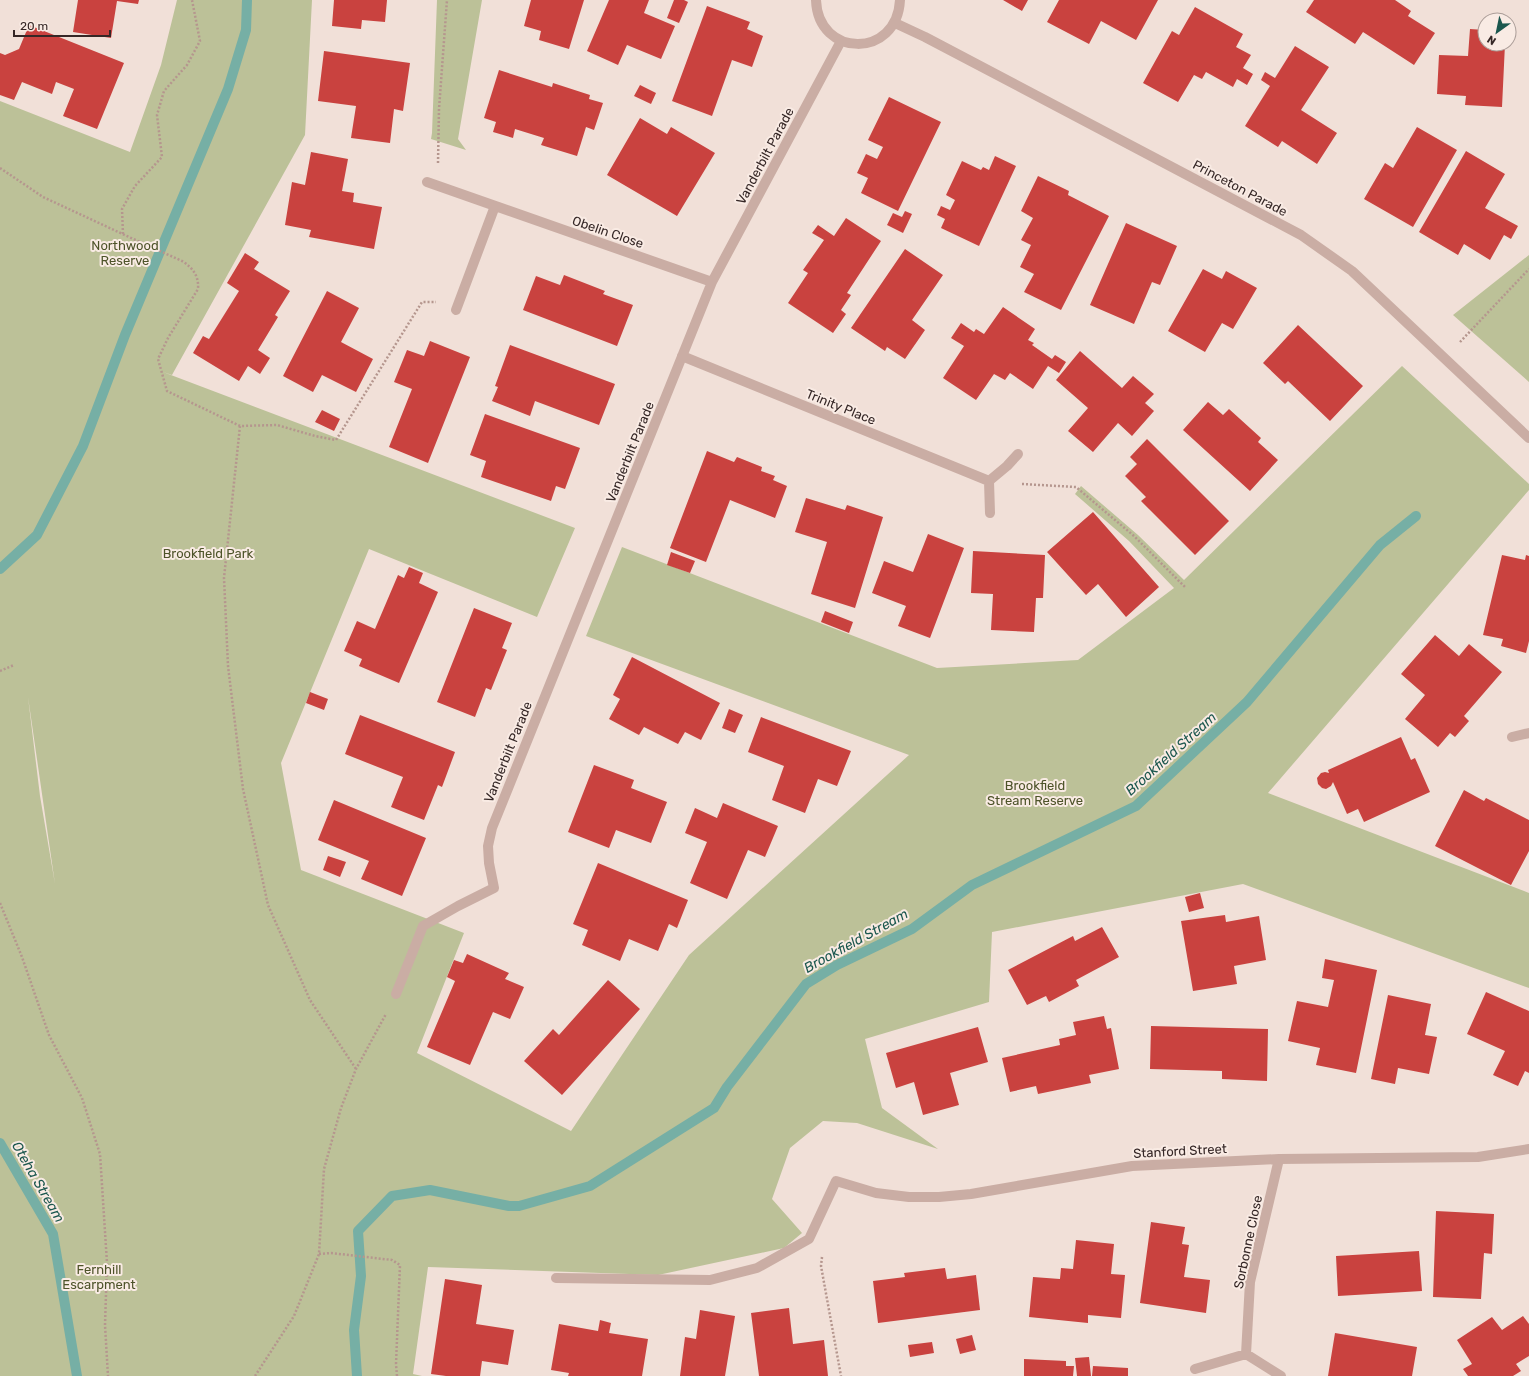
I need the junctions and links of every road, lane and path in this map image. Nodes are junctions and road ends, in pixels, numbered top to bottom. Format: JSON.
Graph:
{"nodes":[{"id":1,"x":192,"y":0,"type":"edge"},
{"id":2,"x":447,"y":0,"type":"edge"},
{"id":3,"x":816,"y":0,"type":"edge"},
{"id":4,"x":900,"y":0,"type":"edge"},
{"id":5,"x":895,"y":22,"type":"junction"},
{"id":6,"x":841,"y":41,"type":"junction"},
{"id":7,"x":0,"y":168,"type":"edge"},
{"id":8,"x":427,"y":182,"type":"dead end"},
{"id":9,"x":449,"y":190,"type":"junction"},
{"id":10,"x":495,"y":206,"type":"junction"},
{"id":11,"x":123,"y":234,"type":"junction"},
{"id":12,"x":1529,"y":270,"type":"edge"},
{"id":13,"x":712,"y":282,"type":"junction"},
{"id":14,"x":457,"y":307,"type":"joint"},
{"id":15,"x":682,"y":356,"type":"junction"},
{"id":16,"x":1445,"y":358,"type":"junction"},
{"id":17,"x":240,"y":426,"type":"junction"},
{"id":18,"x":1529,"y":438,"type":"edge"},
{"id":19,"x":1018,"y":454,"type":"dead end"},
{"id":20,"x":989,"y":482,"type":"junction"},
{"id":21,"x":990,"y":514,"type":"dead end"},
{"id":22,"x":1186,"y":588,"type":"dead end"},
{"id":23,"x":14,"y":665,"type":"dead end"},
{"id":24,"x":0,"y":671,"type":"edge"},
{"id":25,"x":1529,"y":733,"type":"edge"},
{"id":26,"x":1512,"y":737,"type":"dead end"},
{"id":27,"x":0,"y":903,"type":"edge"},
{"id":28,"x":396,"y":994,"type":"joint"},
{"id":29,"x":356,"y":1069,"type":"junction"},
{"id":30,"x":1529,"y":1149,"type":"edge"},
{"id":31,"x":1279,"y":1159,"type":"junction"},
{"id":32,"x":319,"y":1254,"type":"junction"},
{"id":33,"x":821,"y":1266,"type":"dead end"},
{"id":34,"x":556,"y":1278,"type":"dead end"},
{"id":35,"x":1246,"y":1354,"type":"junction"},
{"id":36,"x":1195,"y":1369,"type":"dead end"},
{"id":37,"x":108,"y":1376,"type":"edge"},
{"id":38,"x":255,"y":1376,"type":"edge"},
{"id":39,"x":397,"y":1376,"type":"edge"},
{"id":40,"x":841,"y":1376,"type":"edge"},
{"id":41,"x":1282,"y":1376,"type":"edge"}],
"edges":[{"from":1,"to":11,"type":"path"},
{"from":2,"to":9,"type":"path"},
{"from":3,"to":6,"type":"street"},
{"from":4,"to":5,"type":"street"},
{"from":5,"to":6,"type":"street"},
{"from":5,"to":16,"type":"street","name":"Princeton Parade"},
{"from":6,"to":13,"type":"street","name":"Vanderbilt Parade"},
{"from":7,"to":11,"type":"path"},
{"from":8,"to":9,"type":"street","name":"Obelin Close"},
{"from":9,"to":10,"type":"street","name":"Obelin Close"},
{"from":10,"to":13,"type":"street","name":"Obelin Close"},
{"from":10,"to":14,"type":"street"},
{"from":11,"to":17,"type":"path"},
{"from":12,"to":16,"type":"path"},
{"from":13,"to":15,"type":"street","name":"Vanderbilt Parade"},
{"from":14,"to":17,"type":"path"},
{"from":15,"to":20,"type":"street","name":"Trinity Place"},
{"from":15,"to":28,"type":"street","name":"Vanderbilt Parade"},
{"from":16,"to":18,"type":"street","name":"Princeton Parade"},
{"from":17,"to":29,"type":"path"},
{"from":19,"to":20,"type":"street"},
{"from":20,"to":21,"type":"street"},
{"from":20,"to":22,"type":"path"},
{"from":23,"to":24,"type":"path"},
{"from":25,"to":26,"type":"street"},
{"from":27,"to":37,"type":"path"},
{"from":28,"to":29,"type":"path"},
{"from":29,"to":32,"type":"path"},
{"from":30,"to":31,"type":"street","name":"Stanford Street"},
{"from":31,"to":34,"type":"street","name":"Stanford Street"},
{"from":31,"to":35,"type":"street","name":"Sorbonne Close"},
{"from":32,"to":38,"type":"path"},
{"from":32,"to":39,"type":"path"},
{"from":33,"to":40,"type":"path"},
{"from":35,"to":36,"type":"street"},
{"from":35,"to":41,"type":"street"}]}
